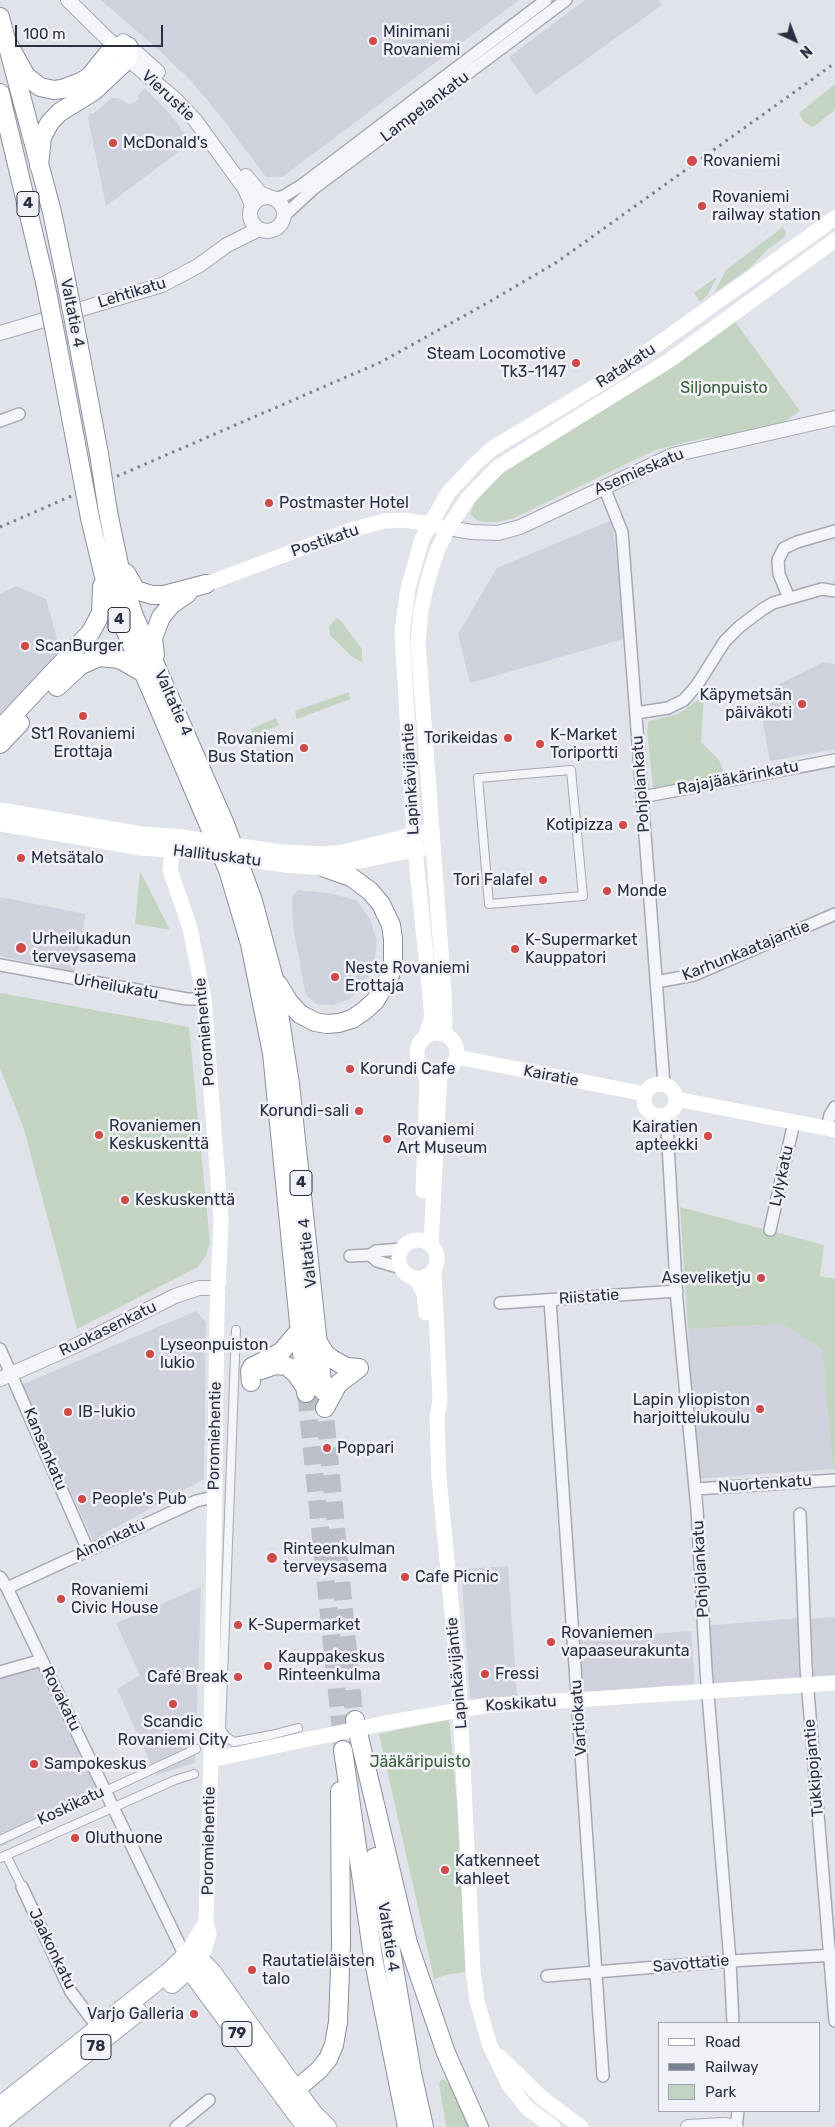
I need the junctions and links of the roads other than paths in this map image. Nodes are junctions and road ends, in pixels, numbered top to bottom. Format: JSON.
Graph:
{"nodes":[{"id":1,"x":68,"y":0,"type":"edge"},
{"id":2,"x":78,"y":0,"type":"edge"},
{"id":3,"x":546,"y":0,"type":"edge"},
{"id":4,"x":566,"y":0,"type":"edge"},
{"id":5,"x":0,"y":17,"type":"edge"},
{"id":6,"x":5,"y":38,"type":"junction"},
{"id":7,"x":123,"y":50,"type":"junction"},
{"id":8,"x":0,"y":93,"type":"edge"},
{"id":9,"x":3,"y":122,"type":"edge"},
{"id":10,"x":39,"y":166,"type":"junction"},
{"id":11,"x":272,"y":198,"type":"junction"},
{"id":12,"x":251,"y":209,"type":"junction"},
{"id":13,"x":285,"y":215,"type":"junction"},
{"id":14,"x":835,"y":218,"type":"edge"},
{"id":15,"x":259,"y":229,"type":"junction"},
{"id":16,"x":835,"y":240,"type":"edge"},
{"id":17,"x":226,"y":245,"type":"junction"},
{"id":18,"x":0,"y":333,"type":"edge"},
{"id":19,"x":19,"y":414,"type":"dead end"},
{"id":20,"x":835,"y":418,"type":"edge"},
{"id":21,"x":0,"y":421,"type":"edge"},
{"id":22,"x":604,"y":487,"type":"junction"},
{"id":23,"x":430,"y":524,"type":"junction"},
{"id":24,"x":448,"y":528,"type":"junction"},
{"id":25,"x":835,"y":531,"type":"edge"},
{"id":26,"x":118,"y":559,"type":"junction"},
{"id":27,"x":101,"y":565,"type":"junction"},
{"id":28,"x":206,"y":584,"type":"junction"},
{"id":29,"x":835,"y":591,"type":"edge"},
{"id":30,"x":789,"y":598,"type":"junction"},
{"id":31,"x":149,"y":668,"type":"junction"},
{"id":32,"x":636,"y":713,"type":"junction"},
{"id":33,"x":0,"y":729,"type":"edge"},
{"id":34,"x":0,"y":744,"type":"edge"},
{"id":35,"x":835,"y":760,"type":"edge"},
{"id":36,"x":642,"y":797,"type":"junction"},
{"id":37,"x":0,"y":810,"type":"edge"},
{"id":38,"x":0,"y":824,"type":"edge"},
{"id":39,"x":414,"y":834,"type":"junction"},
{"id":40,"x":433,"y":839,"type":"junction"},
{"id":41,"x":178,"y":841,"type":"junction"},
{"id":42,"x":415,"y":849,"type":"junction"},
{"id":43,"x":283,"y":859,"type":"junction"},
{"id":44,"x":325,"y":868,"type":"junction"},
{"id":45,"x":582,"y":896,"type":"joint"},
{"id":46,"x":835,"y":914,"type":"edge"},
{"id":47,"x":0,"y":966,"type":"edge"},
{"id":48,"x":273,"y":975,"type":"junction"},
{"id":49,"x":656,"y":982,"type":"junction"},
{"id":50,"x":204,"y":999,"type":"junction"},
{"id":51,"x":445,"y":1034,"type":"junction"},
{"id":52,"x":426,"y":1036,"type":"junction"},
{"id":53,"x":457,"y":1058,"type":"junction"},
{"id":54,"x":433,"y":1071,"type":"junction"},
{"id":55,"x":664,"y":1084,"type":"junction"},
{"id":56,"x":645,"y":1094,"type":"junction"},
{"id":57,"x":676,"y":1099,"type":"junction"},
{"id":58,"x":835,"y":1107,"type":"edge"},
{"id":59,"x":664,"y":1115,"type":"junction"},
{"id":60,"x":794,"y":1122,"type":"junction"},
{"id":61,"x":831,"y":1130,"type":"edge"},
{"id":62,"x":770,"y":1230,"type":"dead end"},
{"id":63,"x":424,"y":1242,"type":"junction"},
{"id":64,"x":402,"y":1249,"type":"junction"},
{"id":65,"x":370,"y":1255,"type":"junction"},
{"id":66,"x":350,"y":1256,"type":"dead end"},
{"id":67,"x":401,"y":1268,"type":"junction"},
{"id":68,"x":434,"y":1271,"type":"junction"},
{"id":69,"x":416,"y":1279,"type":"junction"},
{"id":70,"x":218,"y":1288,"type":"junction"},
{"id":71,"x":677,"y":1291,"type":"junction"},
{"id":72,"x":550,"y":1300,"type":"junction"},
{"id":73,"x":500,"y":1303,"type":"dead end"},
{"id":74,"x":236,"y":1330,"type":"dead end"},
{"id":75,"x":299,"y":1331,"type":"junction"},
{"id":76,"x":318,"y":1342,"type":"junction"},
{"id":77,"x":0,"y":1349,"type":"edge"},
{"id":78,"x":5,"y":1376,"type":"edge"},
{"id":79,"x":315,"y":1395,"type":"junction"},
{"id":80,"x":436,"y":1418,"type":"junction"},
{"id":81,"x":835,"y":1480,"type":"edge"},
{"id":82,"x":695,"y":1489,"type":"junction"},
{"id":83,"x":214,"y":1497,"type":"junction"},
{"id":84,"x":800,"y":1514,"type":"dead end"},
{"id":85,"x":88,"y":1550,"type":"junction"},
{"id":86,"x":0,"y":1577,"type":"edge"},
{"id":87,"x":8,"y":1588,"type":"junction"},
{"id":88,"x":42,"y":1660,"type":"junction"},
{"id":89,"x":0,"y":1672,"type":"edge"},
{"id":90,"x":835,"y":1684,"type":"edge"},
{"id":91,"x":807,"y":1685,"type":"junction"},
{"id":92,"x":708,"y":1690,"type":"junction"},
{"id":93,"x":578,"y":1700,"type":"junction"},
{"id":94,"x":460,"y":1710,"type":"junction"},
{"id":95,"x":355,"y":1720,"type":"tunnel mouth"},
{"id":96,"x":221,"y":1729,"type":"joint"},
{"id":97,"x":299,"y":1734,"type":"junction"},
{"id":98,"x":196,"y":1749,"type":"dead end"},
{"id":99,"x":347,"y":1749,"type":"junction"},
{"id":100,"x":211,"y":1760,"type":"junction"},
{"id":101,"x":194,"y":1774,"type":"dead end"},
{"id":102,"x":105,"y":1790,"type":"junction"},
{"id":103,"x":113,"y":1808,"type":"junction"},
{"id":104,"x":0,"y":1840,"type":"edge"},
{"id":105,"x":3,"y":1856,"type":"edge"},
{"id":106,"x":22,"y":1887,"type":"joint"},
{"id":107,"x":832,"y":1955,"type":"edge"},
{"id":108,"x":730,"y":1960,"type":"junction"},
{"id":109,"x":191,"y":1961,"type":"junction"},
{"id":110,"x":596,"y":1972,"type":"junction"},
{"id":111,"x":547,"y":1976,"type":"dead end"},
{"id":112,"x":835,"y":2021,"type":"edge"},
{"id":113,"x":733,"y":2022,"type":"edge"},
{"id":114,"x":103,"y":2033,"type":"junction"},
{"id":115,"x":490,"y":2046,"type":"junction"},
{"id":116,"x":603,"y":2076,"type":"dead end"},
{"id":117,"x":290,"y":2095,"type":"junction"},
{"id":118,"x":209,"y":2100,"type":"dead end"},
{"id":119,"x":0,"y":2106,"type":"edge"},
{"id":120,"x":738,"y":2112,"type":"edge"},
{"id":121,"x":0,"y":2122,"type":"edge"},
{"id":122,"x":176,"y":2127,"type":"edge"},
{"id":123,"x":306,"y":2127,"type":"edge"},
{"id":124,"x":327,"y":2127,"type":"edge"},
{"id":125,"x":407,"y":2127,"type":"edge"},
{"id":126,"x":424,"y":2127,"type":"edge"},
{"id":127,"x":479,"y":2127,"type":"edge"},
{"id":128,"x":553,"y":2127,"type":"edge"},
{"id":129,"x":581,"y":2127,"type":"edge"},
{"id":130,"x":688,"y":2127,"type":"edge"},
{"id":131,"x":736,"y":2127,"type":"edge"}],
"edges":[{"from":1,"to":7,"type":"street","name":"Vierustie"},
{"from":2,"to":7,"type":"street","name":"Vierustie"},
{"from":3,"to":11,"type":"street","name":"Lampelankatu"},
{"from":4,"to":13,"type":"street","name":"Lampelankatu"},
{"from":5,"to":6,"type":"main road","name":"Valtatie 4","number":"4"},
{"from":6,"to":7,"type":"main road"},
{"from":6,"to":10,"type":"main road","name":"Valtatie 4","number":"4"},
{"from":7,"to":10,"type":"main road"},
{"from":7,"to":11,"type":"street","name":"Vierustie"},
{"from":7,"to":12,"type":"street","name":"Vierustie"},
{"from":8,"to":9,"type":"main road","name":"Valtatie 4","number":"4"},
{"from":9,"to":27,"type":"main road","name":"Valtatie 4","number":"4","bridge":true},
{"from":10,"to":26,"type":"main road","name":"Valtatie 4","number":"4","bridge":true},
{"from":11,"to":12,"type":"street"},
{"from":11,"to":13,"type":"street"},
{"from":12,"to":15,"type":"street"},
{"from":12,"to":17,"type":"street","name":"Lehtikatu"},
{"from":13,"to":15,"type":"street"},
{"from":14,"to":23,"type":"main road","name":"Ratakatu"},
{"from":15,"to":17,"type":"street","name":"Lehtikatu"},
{"from":16,"to":24,"type":"main road","name":"Ratakatu"},
{"from":17,"to":18,"type":"street","name":"Lehtikatu"},
{"from":19,"to":21,"type":"street"},
{"from":20,"to":22,"type":"street","name":"Asemieskatu"},
{"from":22,"to":24,"type":"street","name":"Asemieskatu"},
{"from":22,"to":32,"type":"street","name":"Pohjolankatu"},
{"from":23,"to":24,"type":"main road","name":"Postikatu"},
{"from":23,"to":28,"type":"main road","name":"Postikatu"},
{"from":23,"to":39,"type":"main road","name":"Lapinkävijäntie"},
{"from":24,"to":40,"type":"main road","name":"Lapinkävijäntie"},
{"from":25,"to":30,"type":"street"},
{"from":26,"to":28,"type":"main road"},
{"from":26,"to":31,"type":"main road","name":"Valtatie 4","number":"4"},
{"from":27,"to":31,"type":"main road","name":"Valtatie 4","number":"4"},
{"from":27,"to":33,"type":"main road"},
{"from":28,"to":31,"type":"main road"},
{"from":29,"to":30,"type":"street"},
{"from":30,"to":32,"type":"street"},
{"from":31,"to":34,"type":"main road"},
{"from":31,"to":48,"type":"main road","name":"Valtatie 4","number":"4"},
{"from":31,"to":75,"type":"main road","name":"Valtatie 4","number":"4"},
{"from":32,"to":36,"type":"street","name":"Pohjolankatu"},
{"from":35,"to":36,"type":"street","name":"Rajajääkärinkatu"},
{"from":36,"to":49,"type":"street","name":"Pohjolankatu"},
{"from":37,"to":41,"type":"main road","name":"Hallituskatu"},
{"from":38,"to":41,"type":"main road","name":"Hallituskatu"},
{"from":39,"to":40,"type":"main road","name":"Hallituskatu"},
{"from":39,"to":42,"type":"main road","name":"Lapinkävijäntie"},
{"from":39,"to":43,"type":"main road","name":"Hallituskatu"},
{"from":40,"to":42,"type":"main road","name":"Hallituskatu"},
{"from":40,"to":51,"type":"main road","name":"Lapinkävijäntie"},
{"from":41,"to":43,"type":"main road","name":"Hallituskatu","bridge":true},
{"from":41,"to":43,"type":"main road","name":"Hallituskatu","bridge":true},
{"from":41,"to":50,"type":"main road","name":"Poromiehentie"},
{"from":42,"to":44,"type":"main road","name":"Hallituskatu"},
{"from":42,"to":52,"type":"main road","name":"Lapinkävijäntie"},
{"from":43,"to":44,"type":"main road","name":"Hallituskatu"},
{"from":44,"to":48,"type":"main road"},
{"from":45,"to":45,"type":"street"},
{"from":46,"to":49,"type":"street","name":"Karhunkaatajantie"},
{"from":47,"to":50,"type":"street","name":"Urheilukatu"},
{"from":48,"to":76,"type":"main road","name":"Valtatie 4","number":"4"},
{"from":49,"to":55,"type":"street","name":"Pohjolankatu"},
{"from":50,"to":70,"type":"main road","name":"Poromiehentie"},
{"from":51,"to":52,"type":"main road"},
{"from":51,"to":53,"type":"main road"},
{"from":52,"to":54,"type":"main road"},
{"from":53,"to":54,"type":"main road"},
{"from":53,"to":56,"type":"main road","name":"Kairatie"},
{"from":54,"to":63,"type":"main road"},
{"from":55,"to":56,"type":"main road"},
{"from":55,"to":57,"type":"main road"},
{"from":56,"to":59,"type":"main road"},
{"from":57,"to":59,"type":"main road"},
{"from":57,"to":60,"type":"main road"},
{"from":58,"to":61,"type":"street"},
{"from":59,"to":71,"type":"street","name":"Pohjolankatu"},
{"from":60,"to":61,"type":"main road"},
{"from":60,"to":62,"type":"street","name":"Lylykatu"},
{"from":63,"to":64,"type":"main road"},
{"from":63,"to":68,"type":"main road"},
{"from":64,"to":65,"type":"street"},
{"from":64,"to":67,"type":"main road"},
{"from":65,"to":66,"type":"street"},
{"from":65,"to":67,"type":"street"},
{"from":67,"to":69,"type":"main road"},
{"from":68,"to":69,"type":"main road"},
{"from":68,"to":80,"type":"main road","name":"Lapinkävijäntie"},
{"from":69,"to":80,"type":"main road","name":"Lapinkävijäntie"},
{"from":70,"to":78,"type":"street","name":"Ruokasenkatu"},
{"from":70,"to":83,"type":"main road","name":"Poromiehentie"},
{"from":71,"to":72,"type":"street","name":"Riistatie"},
{"from":71,"to":82,"type":"street","name":"Pohjolankatu"},
{"from":72,"to":73,"type":"street","name":"Riistatie"},
{"from":72,"to":93,"type":"street","name":"Vartiokatu"},
{"from":74,"to":96,"type":"street","name":"Poromiehentie"},
{"from":75,"to":79,"type":"main road","name":"Valtatie 4","number":"4"},
{"from":75,"to":79,"type":"main road"},
{"from":76,"to":79,"type":"main road","name":"Valtatie 4","number":"4"},
{"from":76,"to":79,"type":"main road"},
{"from":77,"to":78,"type":"street","name":"Kansankatu"},
{"from":78,"to":85,"type":"street","name":"Kansankatu"},
{"from":80,"to":94,"type":"main road","name":"Lapinkävijäntie"},
{"from":81,"to":82,"type":"street","name":"Nuortenkatu"},
{"from":82,"to":92,"type":"street","name":"Pohjolankatu"},
{"from":83,"to":85,"type":"street","name":"Ainonkatu"},
{"from":83,"to":100,"type":"main road","name":"Poromiehentie"},
{"from":84,"to":91,"type":"street","name":"Tukkipojantie"},
{"from":85,"to":87,"type":"street","name":"Ainonkatu"},
{"from":86,"to":87,"type":"street","name":"Rovakatu"},
{"from":87,"to":88,"type":"street","name":"Rovakatu"},
{"from":88,"to":89,"type":"street"},
{"from":88,"to":102,"type":"street","name":"Rovakatu"},
{"from":90,"to":91,"type":"main road","name":"Koskikatu"},
{"from":91,"to":92,"type":"main road","name":"Koskikatu"},
{"from":91,"to":107,"type":"street","name":"Tukkipojantie"},
{"from":92,"to":93,"type":"main road","name":"Koskikatu"},
{"from":92,"to":108,"type":"street","name":"Pohjolankatu"},
{"from":93,"to":94,"type":"main road","name":"Koskikatu"},
{"from":93,"to":110,"type":"street","name":"Vartiokatu"},
{"from":94,"to":97,"type":"main road","name":"Koskikatu","bridge":true},
{"from":94,"to":115,"type":"main road","name":"Lapinkävijäntie"},
{"from":95,"to":127,"type":"main road"},
{"from":96,"to":97,"type":"street","name":"Koskikatu"},
{"from":97,"to":100,"type":"main road","name":"Koskikatu"},
{"from":98,"to":102,"type":"street","name":"Koskikatu"},
{"from":99,"to":117,"type":"main road"},
{"from":99,"to":125,"type":"main road","name":"Valtatie 4"},
{"from":99,"to":126,"type":"main road","name":"Valtatie 4"},
{"from":100,"to":109,"type":"main road","name":"Poromiehentie"},
{"from":101,"to":103,"type":"street","name":"Koskikatu"},
{"from":102,"to":103,"type":"street","name":"Rovakatu"},
{"from":102,"to":104,"type":"street","name":"Koskikatu"},
{"from":103,"to":105,"type":"street","name":"Koskikatu"},
{"from":103,"to":109,"type":"street","name":"Rovakatu"},
{"from":105,"to":106,"type":"street","name":"Jaakonkatu"},
{"from":106,"to":114,"type":"street","name":"Jaakonkatu"},
{"from":107,"to":108,"type":"street","name":"Savottatie"},
{"from":107,"to":112,"type":"street","name":"Tukkipojantie"},
{"from":108,"to":110,"type":"street","name":"Savottatie"},
{"from":108,"to":113,"type":"street","name":"Pohjolankatu"},
{"from":109,"to":114,"type":"main road","number":"78"},
{"from":109,"to":117,"type":"main road","number":"79"},
{"from":110,"to":111,"type":"street","name":"Savottatie"},
{"from":110,"to":116,"type":"street","name":"Vartiokatu"},
{"from":114,"to":119,"type":"main road","number":"78"},
{"from":114,"to":121,"type":"main road","number":"78"},
{"from":115,"to":128,"type":"main road","name":"Lapinkävijäntie"},
{"from":115,"to":129,"type":"main road","name":"Lapinkävijäntie"},
{"from":117,"to":123,"type":"main road","number":"79"},
{"from":117,"to":124,"type":"main road","number":"79"},
{"from":118,"to":122,"type":"street"},
{"from":120,"to":131,"type":"street"},
{"from":130,"to":131,"type":"street"}]}
